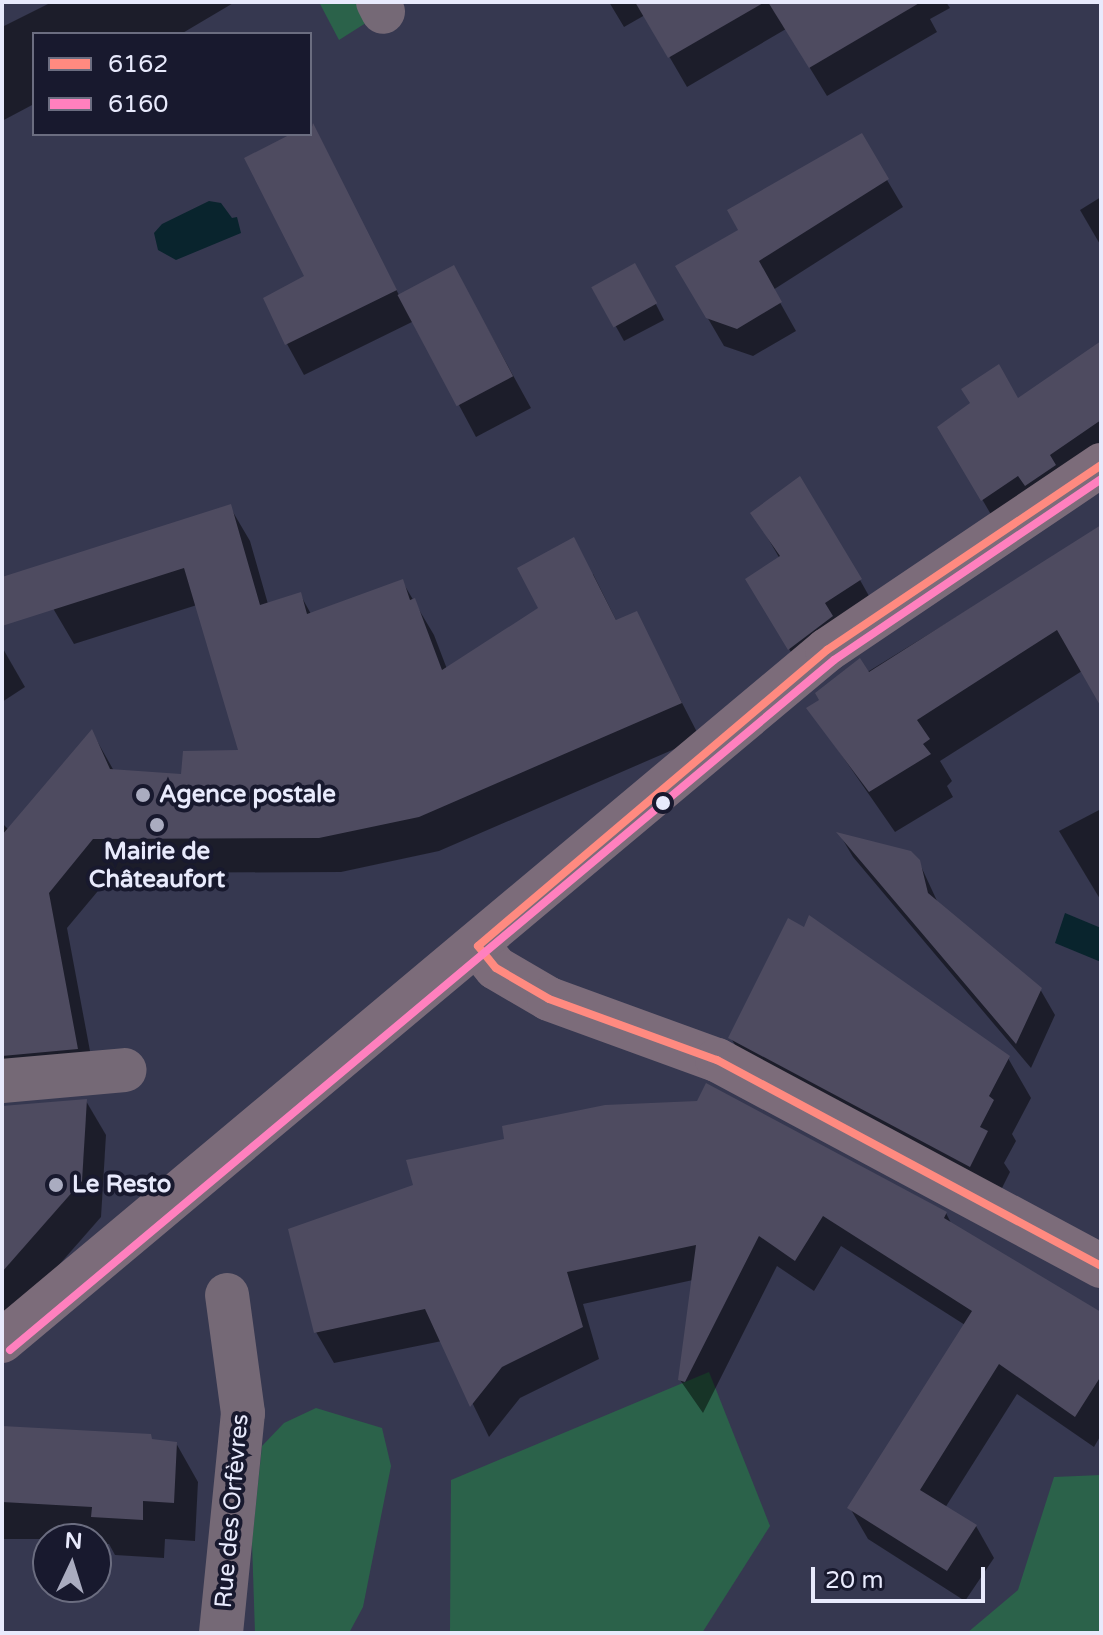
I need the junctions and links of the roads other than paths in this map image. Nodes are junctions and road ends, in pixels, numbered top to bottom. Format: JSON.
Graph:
{"nodes":[{"id":1,"x":1101,"y":465,"type":"edge"},
{"id":2,"x":478,"y":946,"type":"junction"},
{"id":3,"x":125,"y":1070,"type":"dead end"},
{"id":4,"x":2,"y":1081,"type":"edge"},
{"id":5,"x":1101,"y":1266,"type":"edge"},
{"id":6,"x":227,"y":1295,"type":"dead end"},
{"id":7,"x":2,"y":1341,"type":"edge"},
{"id":8,"x":221,"y":1633,"type":"edge"}],
"edges":[{"from":1,"to":2,"type":"street"},
{"from":2,"to":5,"type":"street"},
{"from":2,"to":7,"type":"street"},
{"from":3,"to":4,"type":"street"},
{"from":6,"to":8,"type":"street","name":"Rue des Orfèvres"}]}
